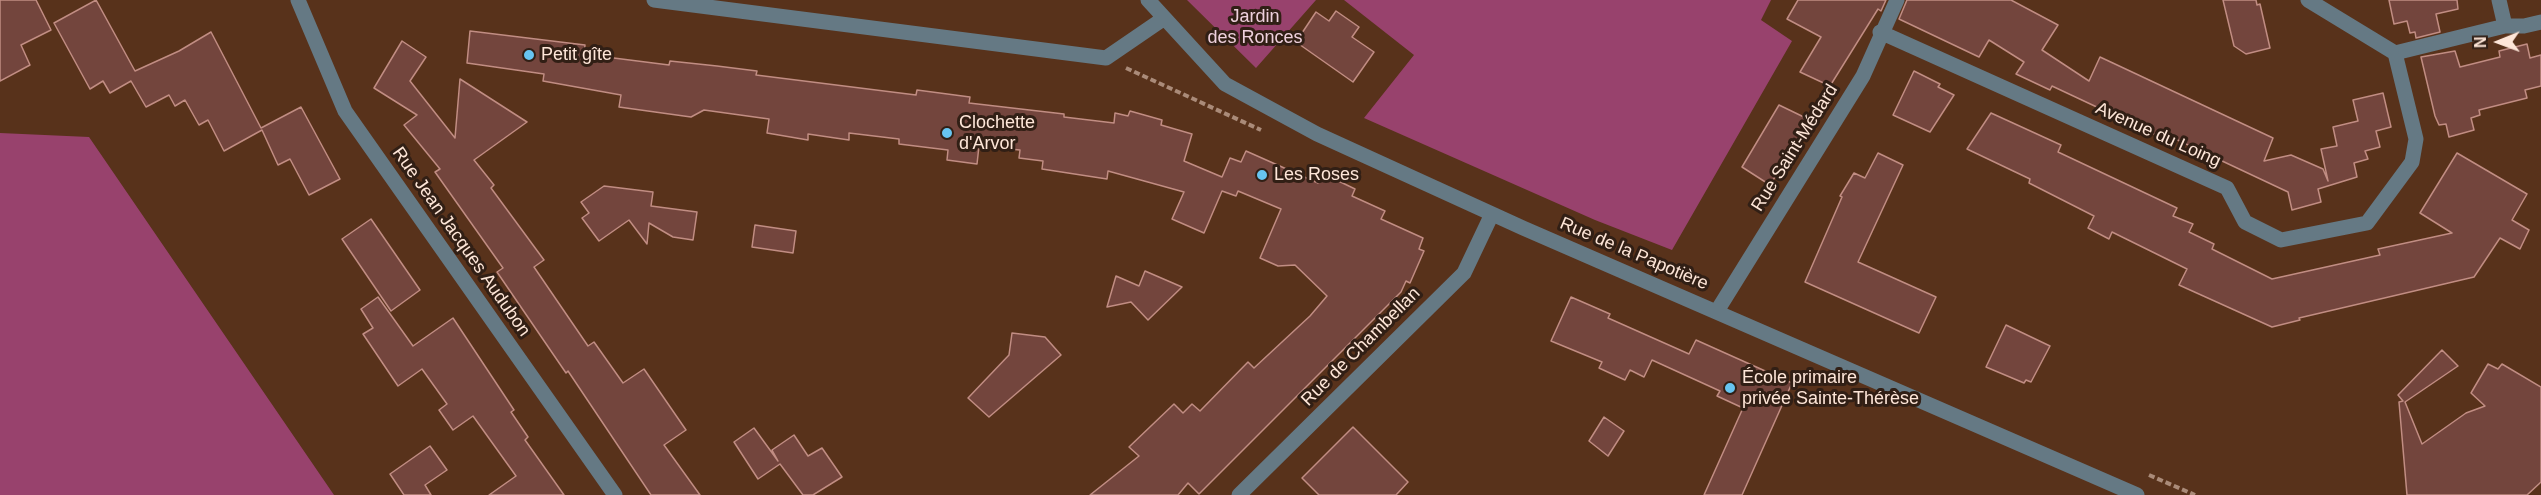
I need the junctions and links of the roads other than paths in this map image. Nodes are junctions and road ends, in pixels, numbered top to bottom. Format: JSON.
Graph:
{"nodes":[{"id":1,"x":298,"y":0,"type":"edge"},
{"id":2,"x":654,"y":0,"type":"edge"},
{"id":3,"x":1148,"y":0,"type":"edge"},
{"id":4,"x":1896,"y":0,"type":"edge"},
{"id":5,"x":2308,"y":0,"type":"edge"},
{"id":6,"x":2499,"y":0,"type":"edge"},
{"id":7,"x":1163,"y":19,"type":"junction"},
{"id":8,"x":2541,"y":22,"type":"edge"},
{"id":9,"x":2505,"y":26,"type":"junction"},
{"id":10,"x":1880,"y":32,"type":"junction"},
{"id":11,"x":2396,"y":53,"type":"junction"},
{"id":12,"x":1492,"y":214,"type":"junction"},
{"id":13,"x":1717,"y":311,"type":"junction"},
{"id":14,"x":615,"y":495,"type":"edge"},
{"id":15,"x":1239,"y":495,"type":"edge"},
{"id":16,"x":2137,"y":495,"type":"edge"}],
"edges":[{"from":1,"to":14,"type":"street","name":"Rue Jean Jacques Audubon"},
{"from":2,"to":7,"type":"street"},
{"from":3,"to":7,"type":"street","name":"Rue de la Papotière"},
{"from":4,"to":10,"type":"street","name":"Rue Saint-Médard"},
{"from":5,"to":11,"type":"street"},
{"from":6,"to":9,"type":"street"},
{"from":7,"to":12,"type":"street","name":"Rue de la Papotière"},
{"from":8,"to":9,"type":"street"},
{"from":9,"to":11,"type":"street"},
{"from":10,"to":11,"type":"street","name":"Avenue du Loing"},
{"from":10,"to":13,"type":"street","name":"Rue Saint-Médard"},
{"from":12,"to":13,"type":"street","name":"Rue de la Papotière"},
{"from":12,"to":15,"type":"street","name":"Rue de Chambellan"},
{"from":13,"to":16,"type":"street","name":"Rue de la Papotière"}]}
